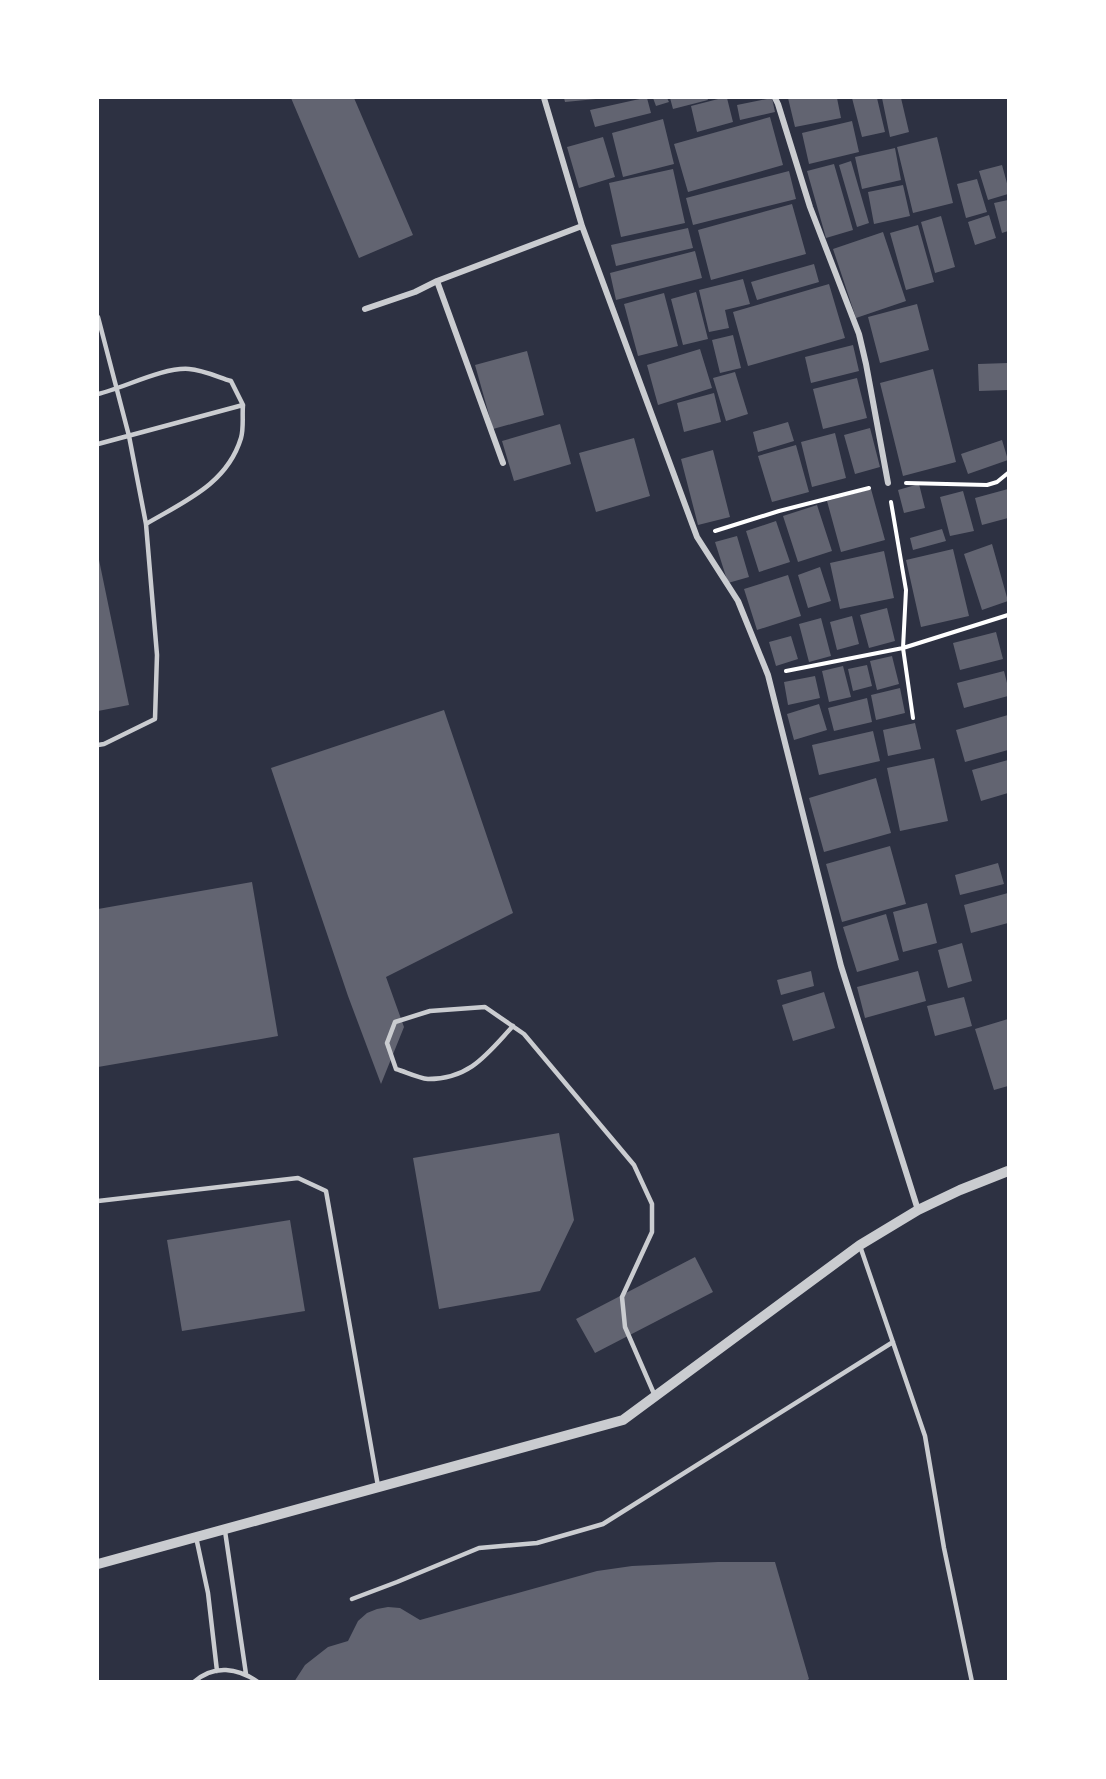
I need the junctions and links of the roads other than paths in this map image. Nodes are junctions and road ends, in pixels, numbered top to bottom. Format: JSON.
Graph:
{"nodes":[{"id":1,"x":544,"y":98,"type":"edge"},
{"id":2,"x":775,"y":98,"type":"edge"},
{"id":3,"x":582,"y":226,"type":"junction"},
{"id":4,"x":436,"y":281,"type":"junction"},
{"id":5,"x":365,"y":309,"type":"dead end"},
{"id":6,"x":98,"y":317,"type":"edge"},
{"id":7,"x":100,"y":340,"type":"edge"},
{"id":8,"x":116,"y":390,"type":"junction"},
{"id":9,"x":98,"y":394,"type":"edge"},
{"id":10,"x":243,"y":405,"type":"junction"},
{"id":11,"x":129,"y":436,"type":"junction"},
{"id":12,"x":98,"y":444,"type":"edge"},
{"id":13,"x":504,"y":463,"type":"dead end"},
{"id":14,"x":888,"y":483,"type":"road end"},
{"id":15,"x":146,"y":524,"type":"junction"},
{"id":16,"x":98,"y":745,"type":"edge"},
{"id":17,"x":513,"y":1026,"type":"junction"},
{"id":18,"x":1008,"y":1171,"type":"edge"},
{"id":19,"x":98,"y":1201,"type":"edge"},
{"id":20,"x":918,"y":1210,"type":"junction"},
{"id":21,"x":860,"y":1245,"type":"junction"},
{"id":22,"x":894,"y":1342,"type":"junction"},
{"id":23,"x":655,"y":1397,"type":"junction"},
{"id":24,"x":379,"y":1488,"type":"junction"},
{"id":25,"x":225,"y":1528,"type":"junction"},
{"id":26,"x":195,"y":1536,"type":"junction"},
{"id":27,"x":98,"y":1564,"type":"edge"},
{"id":28,"x":352,"y":1599,"type":"dead end"},
{"id":29,"x":217,"y":1671,"type":"junction"},
{"id":30,"x":246,"y":1674,"type":"junction"},
{"id":31,"x":194,"y":1682,"type":"edge"},
{"id":32,"x":258,"y":1682,"type":"edge"},
{"id":33,"x":972,"y":1682,"type":"edge"}],
"edges":[{"from":1,"to":3,"type":"street"},
{"from":2,"to":14,"type":"street"},
{"from":3,"to":4,"type":"street"},
{"from":3,"to":20,"type":"street"},
{"from":4,"to":5,"type":"street"},
{"from":4,"to":13,"type":"street"},
{"from":6,"to":7,"type":"lane"},
{"from":7,"to":8,"type":"lane"},
{"from":8,"to":9,"type":"lane"},
{"from":8,"to":10,"type":"lane"},
{"from":8,"to":11,"type":"lane"},
{"from":10,"to":11,"type":"lane"},
{"from":10,"to":15,"type":"lane"},
{"from":11,"to":12,"type":"lane"},
{"from":11,"to":15,"type":"lane"},
{"from":15,"to":16,"type":"lane"},
{"from":17,"to":17,"type":"lane"},
{"from":17,"to":23,"type":"lane"},
{"from":18,"to":20,"type":"street"},
{"from":19,"to":24,"type":"lane"},
{"from":20,"to":21,"type":"street"},
{"from":21,"to":22,"type":"lane"},
{"from":21,"to":23,"type":"street"},
{"from":22,"to":28,"type":"lane"},
{"from":22,"to":33,"type":"lane"},
{"from":23,"to":24,"type":"street"},
{"from":24,"to":25,"type":"street"},
{"from":25,"to":26,"type":"street"},
{"from":25,"to":30,"type":"lane"},
{"from":26,"to":27,"type":"street"},
{"from":26,"to":29,"type":"lane"},
{"from":29,"to":30,"type":"lane"},
{"from":29,"to":31,"type":"lane"},
{"from":30,"to":32,"type":"lane"}]}
